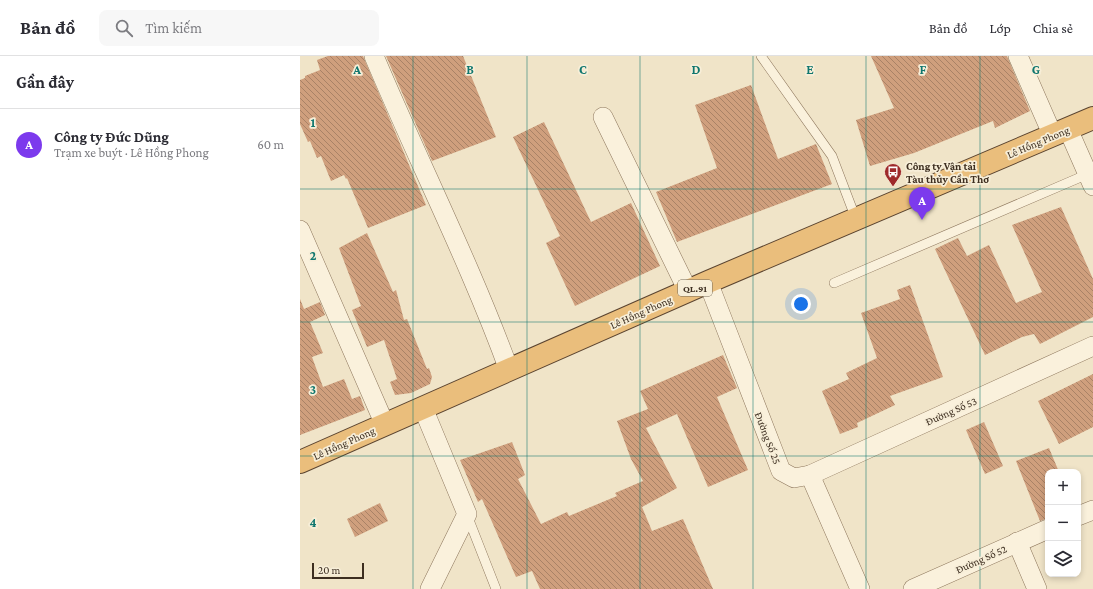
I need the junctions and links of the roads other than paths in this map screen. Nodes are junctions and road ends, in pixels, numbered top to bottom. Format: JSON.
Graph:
{"nodes":[{"id":1,"x":374,"y":56,"type":"edge"},
{"id":2,"x":761,"y":56,"type":"edge"},
{"id":3,"x":1018,"y":56,"type":"edge"},
{"id":4,"x":603,"y":117,"type":"dead end"},
{"id":5,"x":1093,"y":118,"type":"edge"},
{"id":6,"x":1061,"y":132,"type":"junction"},
{"id":7,"x":1090,"y":180,"type":"edge"},
{"id":8,"x":856,"y":219,"type":"junction"},
{"id":9,"x":300,"y":230,"type":"edge"},
{"id":10,"x":708,"y":282,"type":"junction"},
{"id":11,"x":834,"y":283,"type":"dead end"},
{"id":12,"x":688,"y":291,"type":"junction"},
{"id":13,"x":1093,"y":346,"type":"edge"},
{"id":14,"x":509,"y":370,"type":"junction"},
{"id":15,"x":423,"y":408,"type":"junction"},
{"id":16,"x":385,"y":425,"type":"junction"},
{"id":17,"x":300,"y":462,"type":"edge"},
{"id":18,"x":810,"y":475,"type":"junction"},
{"id":19,"x":1093,"y":510,"type":"edge"},
{"id":20,"x":467,"y":514,"type":"junction"},
{"id":21,"x":1081,"y":515,"type":"edge"},
{"id":22,"x":1045,"y":530,"type":"edge"},
{"id":23,"x":1017,"y":542,"type":"junction"},
{"id":24,"x":430,"y":589,"type":"edge"},
{"id":25,"x":496,"y":589,"type":"edge"},
{"id":26,"x":860,"y":589,"type":"edge"},
{"id":27,"x":913,"y":589,"type":"edge"},
{"id":28,"x":1038,"y":589,"type":"edge"}],
"edges":[{"from":1,"to":14,"type":"street"},
{"from":2,"to":8,"type":"lane"},
{"from":3,"to":6,"type":"street"},
{"from":4,"to":12,"type":"street"},
{"from":5,"to":6,"type":"highway","name":"Lê Hồng Phong","number":"QL.91"},
{"from":6,"to":7,"type":"street"},
{"from":6,"to":8,"type":"highway","name":"Lê Hồng Phong","number":"QL.91"},
{"from":7,"to":11,"type":"lane"},
{"from":8,"to":10,"type":"highway","name":"Lê Hồng Phong","number":"QL.91"},
{"from":9,"to":16,"type":"street"},
{"from":10,"to":12,"type":"highway","name":"Lê Hồng Phong","number":"QL.91"},
{"from":10,"to":18,"type":"street","name":"Đường Số 25"},
{"from":12,"to":14,"type":"highway","name":"Lê Hồng Phong","number":"QL.91"},
{"from":13,"to":18,"type":"street","name":"Đường Số 53"},
{"from":14,"to":15,"type":"highway","name":"Lê Hồng Phong","number":"QL.91"},
{"from":15,"to":16,"type":"highway","name":"Lê Hồng Phong","number":"QL.91"},
{"from":15,"to":20,"type":"street"},
{"from":16,"to":17,"type":"highway","name":"Lê Hồng Phong","number":"QL.91"},
{"from":18,"to":26,"type":"street"},
{"from":19,"to":21,"type":"street"},
{"from":20,"to":24,"type":"street"},
{"from":20,"to":25,"type":"lane"},
{"from":22,"to":23,"type":"street","name":"Đường Số 52"},
{"from":23,"to":27,"type":"street","name":"Đường Số 52"},
{"from":23,"to":28,"type":"street"}]}
